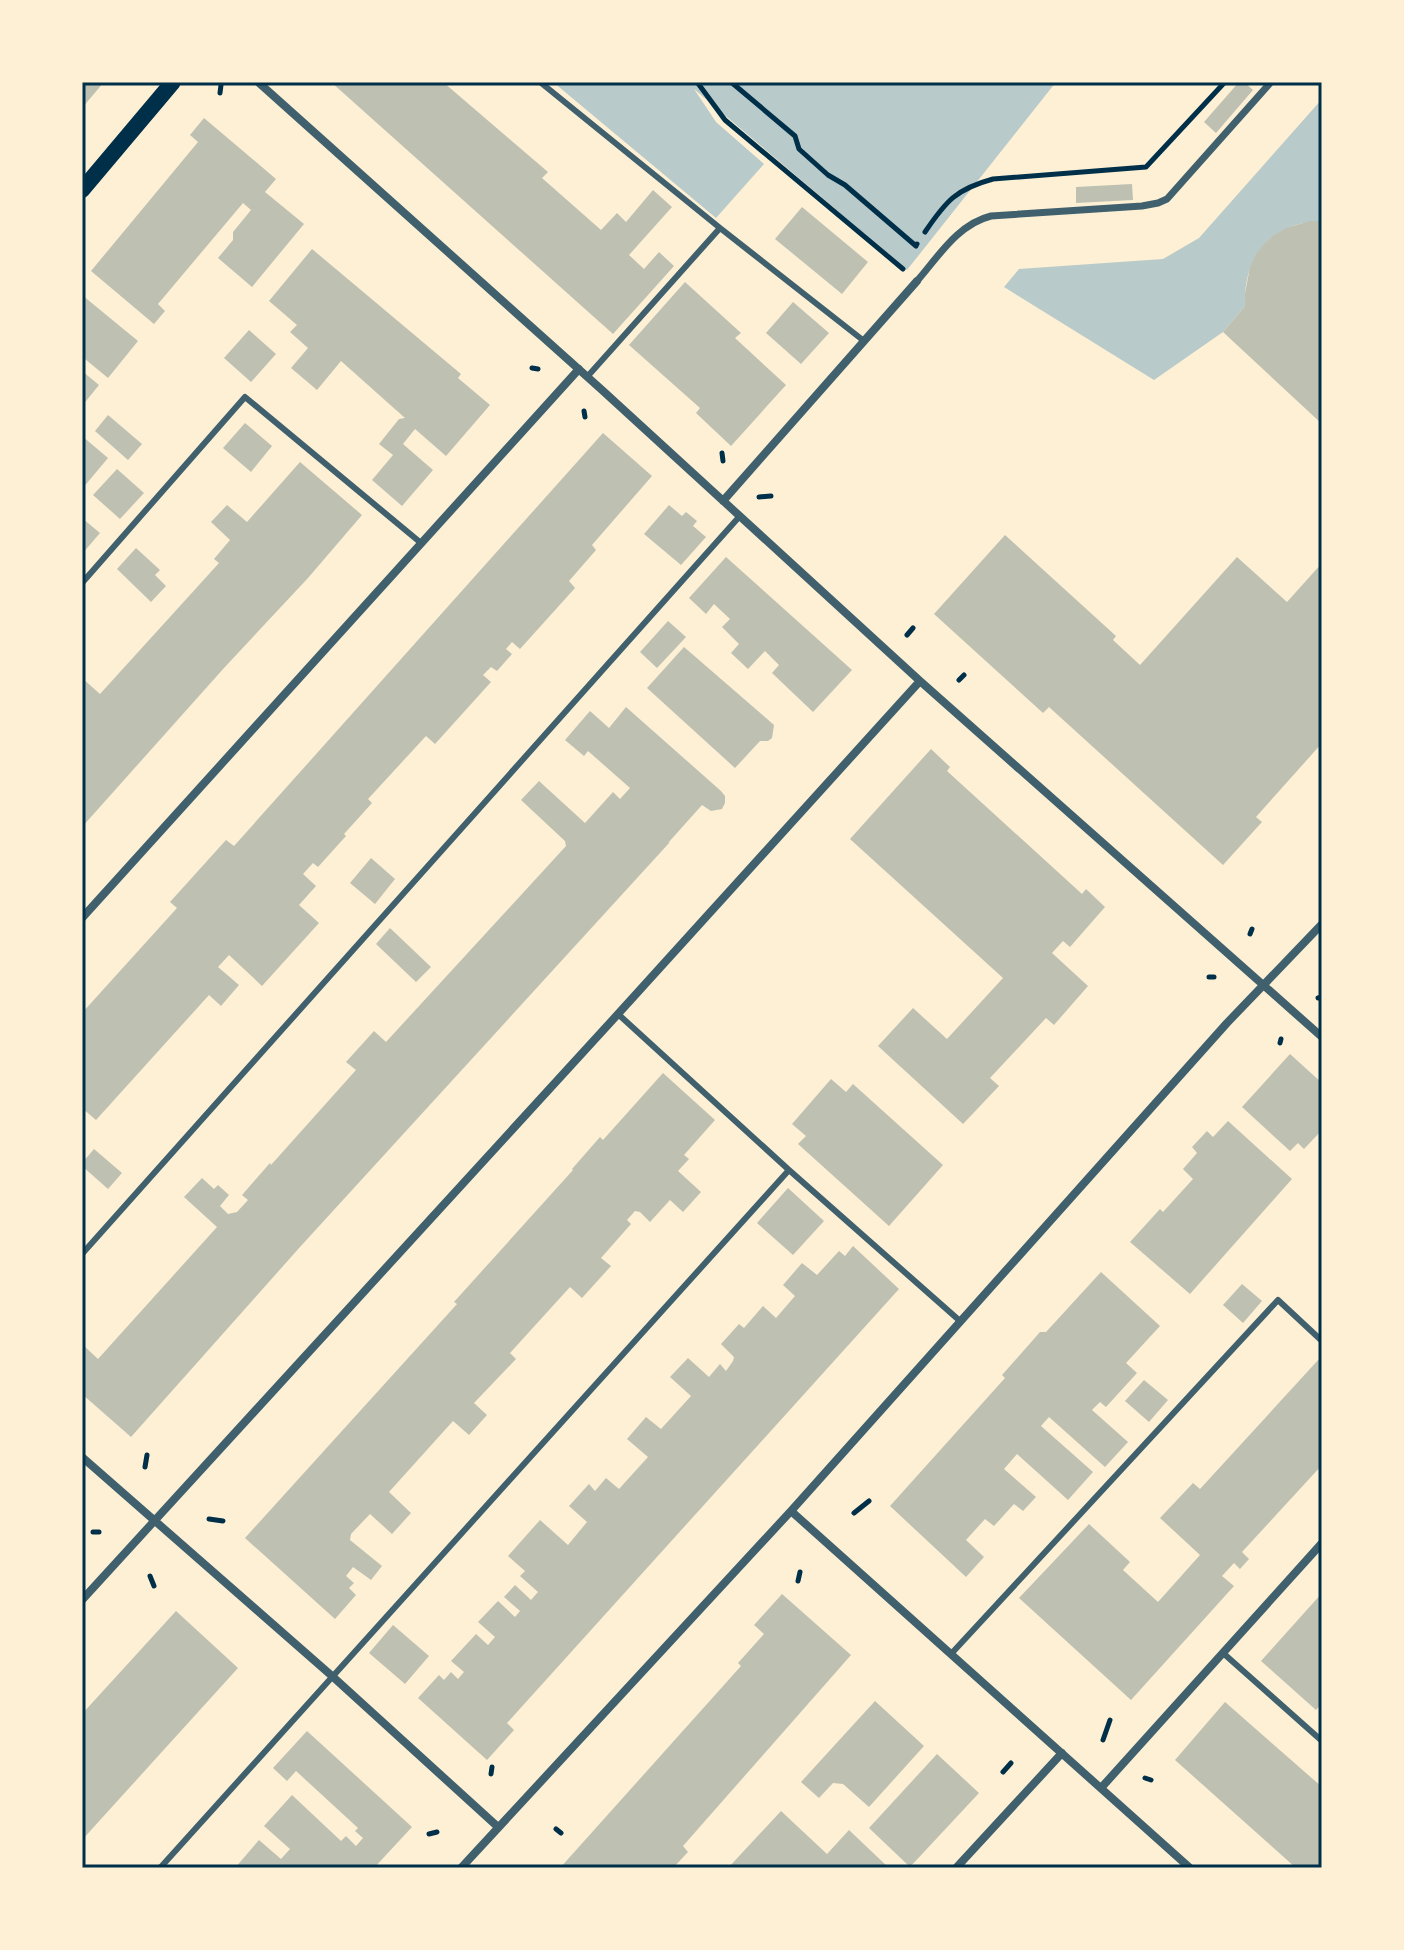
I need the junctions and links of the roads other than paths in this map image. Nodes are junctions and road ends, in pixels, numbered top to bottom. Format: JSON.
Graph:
{"nodes":[{"id":1,"x":173,"y":82,"type":"edge"},
{"id":2,"x":258,"y":82,"type":"edge"},
{"id":3,"x":540,"y":82,"type":"edge"},
{"id":4,"x":1271,"y":82,"type":"edge"},
{"id":5,"x":82,"y":190,"type":"edge"},
{"id":6,"x":720,"y":228,"type":"junction"},
{"id":7,"x":917,"y":281,"type":"joint"},
{"id":8,"x":864,"y":341,"type":"junction"},
{"id":9,"x":579,"y":369,"type":"junction"},
{"id":10,"x":587,"y":377,"type":"junction"},
{"id":11,"x":723,"y":501,"type":"junction"},
{"id":12,"x":739,"y":517,"type":"junction"},
{"id":13,"x":421,"y":543,"type":"junction"},
{"id":14,"x":82,"y":583,"type":"edge"},
{"id":15,"x":920,"y":681,"type":"junction"},
{"id":16,"x":82,"y":918,"type":"edge"},
{"id":17,"x":1322,"y":924,"type":"edge"},
{"id":18,"x":1264,"y":985,"type":"junction"},
{"id":19,"x":618,"y":1014,"type":"junction"},
{"id":20,"x":1322,"y":1037,"type":"edge"},
{"id":21,"x":789,"y":1170,"type":"junction"},
{"id":22,"x":82,"y":1254,"type":"edge"},
{"id":23,"x":960,"y":1321,"type":"junction"},
{"id":24,"x":1322,"y":1341,"type":"edge"},
{"id":25,"x":82,"y":1457,"type":"edge"},
{"id":26,"x":791,"y":1511,"type":"junction"},
{"id":27,"x":154,"y":1520,"type":"junction"},
{"id":28,"x":1322,"y":1543,"type":"edge"},
{"id":29,"x":82,"y":1600,"type":"edge"},
{"id":30,"x":1223,"y":1653,"type":"junction"},
{"id":31,"x":951,"y":1654,"type":"junction"},
{"id":32,"x":332,"y":1676,"type":"junction"},
{"id":33,"x":1322,"y":1741,"type":"edge"},
{"id":34,"x":1062,"y":1753,"type":"junction"},
{"id":35,"x":1101,"y":1788,"type":"junction"},
{"id":36,"x":498,"y":1827,"type":"junction"},
{"id":37,"x":160,"y":1868,"type":"edge"},
{"id":38,"x":461,"y":1868,"type":"edge"},
{"id":39,"x":956,"y":1868,"type":"edge"},
{"id":40,"x":1190,"y":1868,"type":"edge"}],
"edges":[{"from":1,"to":5,"type":"main road"},
{"from":2,"to":9,"type":"street"},
{"from":3,"to":6,"type":"lane"},
{"from":4,"to":7,"type":"street"},
{"from":6,"to":8,"type":"lane"},
{"from":6,"to":10,"type":"lane"},
{"from":7,"to":8,"type":"street"},
{"from":8,"to":11,"type":"street"},
{"from":9,"to":10,"type":"street"},
{"from":9,"to":13,"type":"street"},
{"from":10,"to":11,"type":"street"},
{"from":11,"to":12,"type":"street"},
{"from":12,"to":15,"type":"street"},
{"from":12,"to":22,"type":"lane"},
{"from":13,"to":14,"type":"lane"},
{"from":13,"to":16,"type":"street"},
{"from":15,"to":18,"type":"street"},
{"from":15,"to":19,"type":"street"},
{"from":17,"to":18,"type":"street"},
{"from":18,"to":20,"type":"street"},
{"from":18,"to":23,"type":"street"},
{"from":19,"to":21,"type":"lane"},
{"from":19,"to":27,"type":"street"},
{"from":21,"to":23,"type":"lane"},
{"from":21,"to":32,"type":"lane"},
{"from":23,"to":26,"type":"street"},
{"from":24,"to":31,"type":"lane"},
{"from":25,"to":27,"type":"street"},
{"from":26,"to":31,"type":"street"},
{"from":26,"to":36,"type":"street"},
{"from":27,"to":29,"type":"street"},
{"from":27,"to":32,"type":"street"},
{"from":28,"to":30,"type":"street"},
{"from":30,"to":33,"type":"lane"},
{"from":30,"to":35,"type":"street"},
{"from":31,"to":34,"type":"street"},
{"from":32,"to":36,"type":"street"},
{"from":32,"to":37,"type":"lane"},
{"from":34,"to":35,"type":"street"},
{"from":34,"to":39,"type":"street"},
{"from":35,"to":40,"type":"street"},
{"from":36,"to":38,"type":"street"}]}
